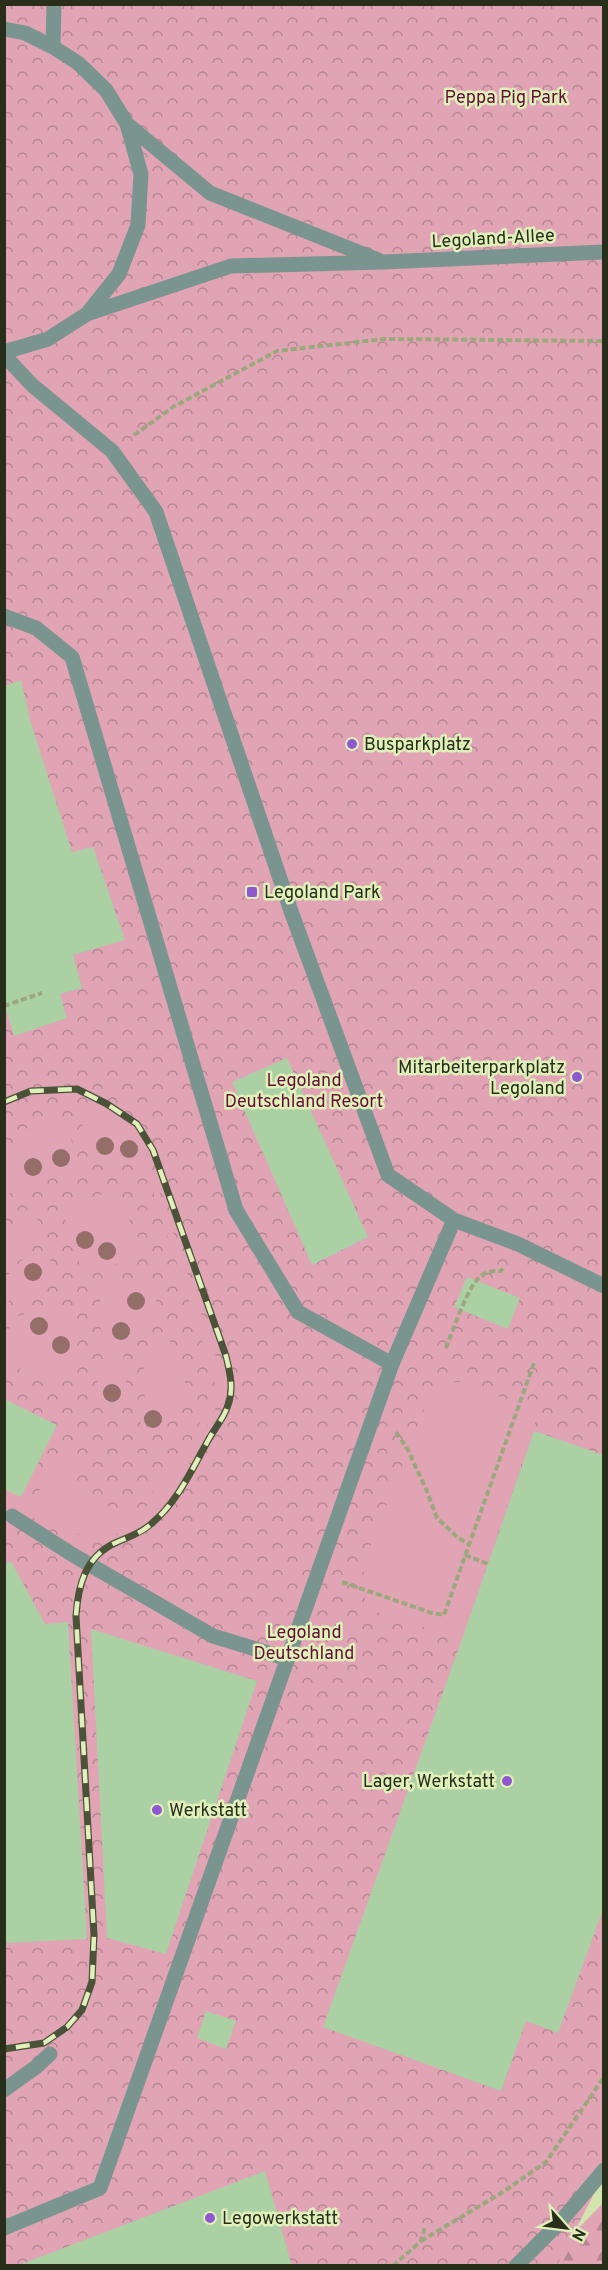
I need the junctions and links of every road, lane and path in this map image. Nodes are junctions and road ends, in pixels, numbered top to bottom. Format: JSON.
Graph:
{"nodes":[{"id":1,"x":54,"y":4,"type":"edge"},
{"id":2,"x":4,"y":29,"type":"edge"},
{"id":3,"x":52,"y":48,"type":"junction"},
{"id":4,"x":127,"y":124,"type":"junction"},
{"id":5,"x":603,"y":252,"type":"edge"},
{"id":6,"x":384,"y":262,"type":"junction"},
{"id":7,"x":87,"y":314,"type":"junction"},
{"id":8,"x":603,"y":341,"type":"edge"},
{"id":9,"x":4,"y":353,"type":"edge"},
{"id":10,"x":112,"y":451,"type":"junction"},
{"id":11,"x":4,"y":616,"type":"edge"},
{"id":12,"x":42,"y":993,"type":"dead end"},
{"id":13,"x":4,"y":1006,"type":"edge"},
{"id":14,"x":454,"y":1220,"type":"junction"},
{"id":15,"x":518,"y":1244,"type":"junction"},
{"id":16,"x":603,"y":1286,"type":"edge"},
{"id":17,"x":446,"y":1347,"type":"dead end"},
{"id":18,"x":534,"y":1363,"type":"dead end"},
{"id":19,"x":392,"y":1364,"type":"junction"},
{"id":20,"x":378,"y":1404,"type":"junction"},
{"id":21,"x":12,"y":1516,"type":"dead end"},
{"id":22,"x":469,"y":1544,"type":"junction"},
{"id":23,"x":465,"y":1556,"type":"junction"},
{"id":24,"x":488,"y":1564,"type":"dead end"},
{"id":25,"x":318,"y":1574,"type":"junction"},
{"id":26,"x":288,"y":1659,"type":"junction"},
{"id":27,"x":50,"y":2054,"type":"dead end"},
{"id":28,"x":603,"y":2077,"type":"edge"},
{"id":29,"x":4,"y":2090,"type":"edge"},
{"id":30,"x":603,"y":2170,"type":"edge"},
{"id":31,"x":425,"y":2227,"type":"dead end"},
{"id":32,"x":4,"y":2228,"type":"edge"},
{"id":33,"x":421,"y":2241,"type":"junction"},
{"id":34,"x":393,"y":2265,"type":"edge"},
{"id":35,"x":516,"y":2265,"type":"edge"}],
"edges":[{"from":1,"to":3,"type":"street"},
{"from":2,"to":3,"type":"street"},
{"from":3,"to":4,"type":"street"},
{"from":4,"to":6,"type":"street"},
{"from":4,"to":7,"type":"street"},
{"from":5,"to":6,"type":"street","name":"Legoland-Allee"},
{"from":6,"to":7,"type":"street","name":"Legoland-Allee"},
{"from":7,"to":9,"type":"street"},
{"from":8,"to":10,"type":"path"},
{"from":9,"to":10,"type":"street"},
{"from":10,"to":14,"type":"street"},
{"from":11,"to":19,"type":"street"},
{"from":12,"to":13,"type":"path"},
{"from":14,"to":15,"type":"street"},
{"from":14,"to":19,"type":"street"},
{"from":15,"to":16,"type":"street"},
{"from":15,"to":17,"type":"path"},
{"from":18,"to":22,"type":"path"},
{"from":19,"to":20,"type":"street"},
{"from":20,"to":22,"type":"path"},
{"from":20,"to":25,"type":"street"},
{"from":21,"to":26,"type":"street"},
{"from":22,"to":23,"type":"path"},
{"from":23,"to":24,"type":"path"},
{"from":23,"to":25,"type":"path"},
{"from":25,"to":26,"type":"street"},
{"from":26,"to":32,"type":"street"},
{"from":27,"to":29,"type":"street"},
{"from":28,"to":33,"type":"path"},
{"from":30,"to":35,"type":"street"},
{"from":31,"to":33,"type":"path"},
{"from":33,"to":34,"type":"path"}]}
